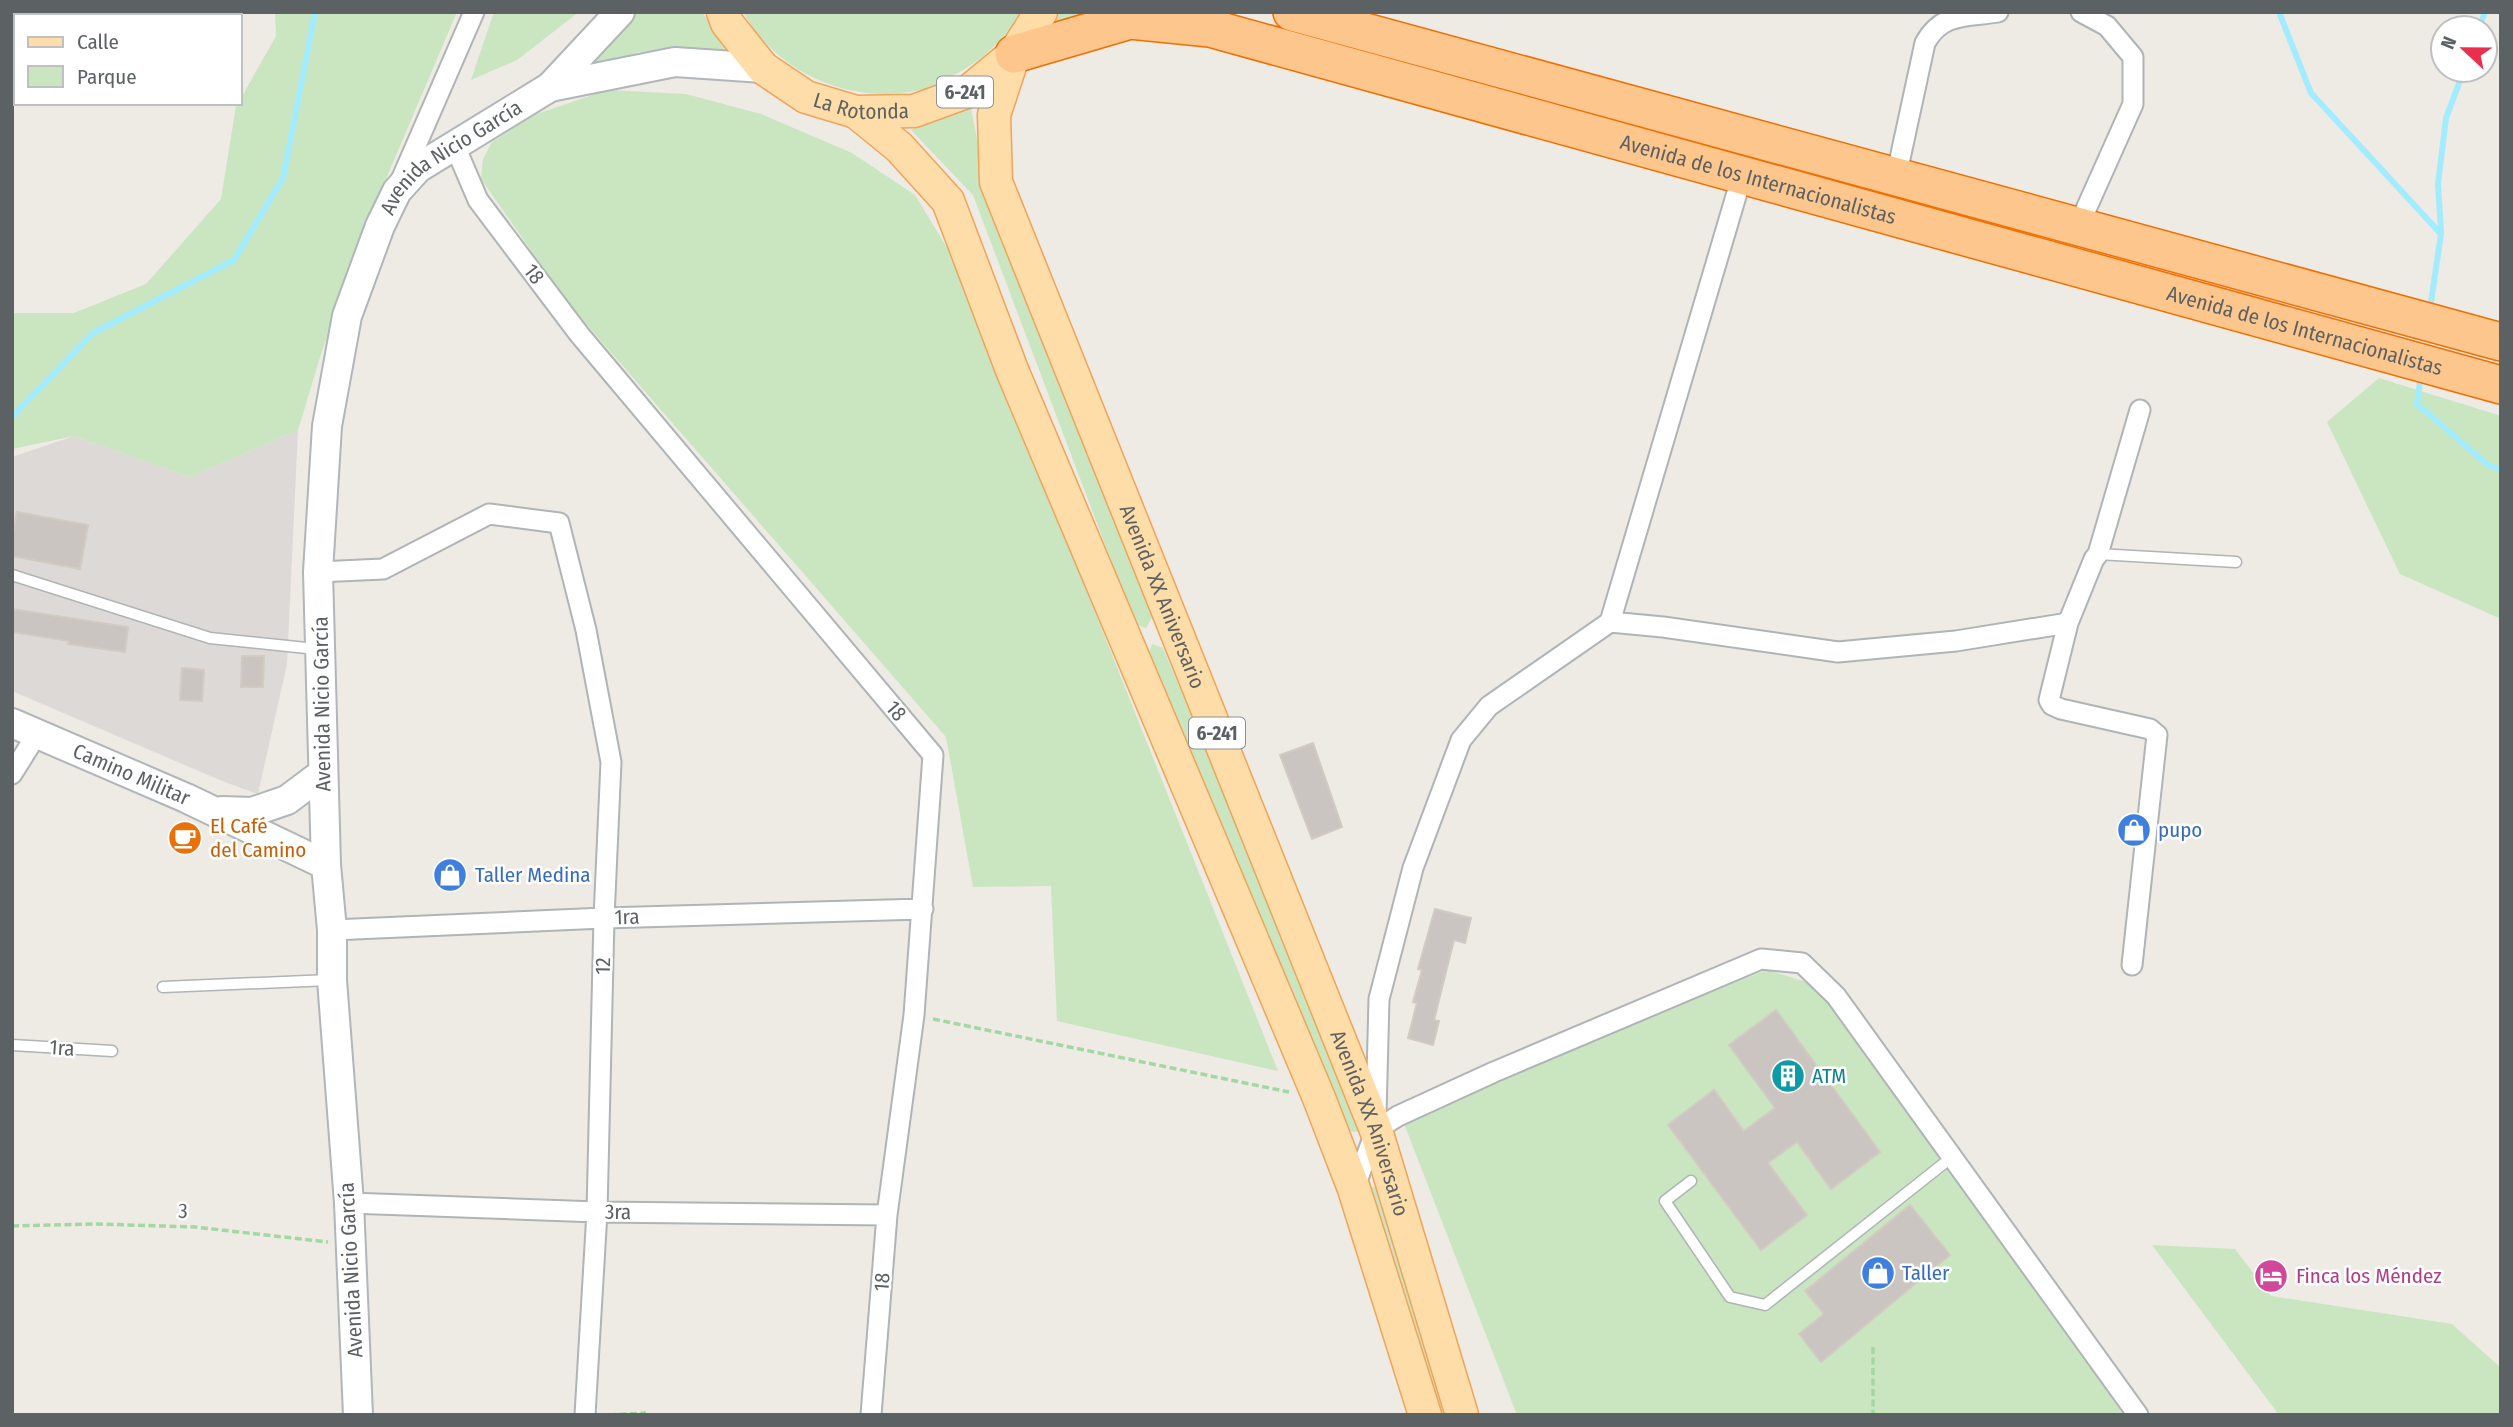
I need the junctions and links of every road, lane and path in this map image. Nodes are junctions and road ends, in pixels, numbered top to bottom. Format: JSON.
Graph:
{"nodes":[{"id":1,"x":474,"y":12,"type":"edge"},
{"id":2,"x":620,"y":12,"type":"edge"},
{"id":3,"x":723,"y":12,"type":"edge"},
{"id":4,"x":1041,"y":12,"type":"edge"},
{"id":5,"x":1292,"y":12,"type":"edge"},
{"id":6,"x":1998,"y":12,"type":"edge"},
{"id":7,"x":2081,"y":12,"type":"edge"},
{"id":8,"x":1014,"y":54,"type":"junction"},
{"id":9,"x":762,"y":68,"type":"junction"},
{"id":10,"x":550,"y":87,"type":"junction"},
{"id":11,"x":856,"y":112,"type":"junction"},
{"id":12,"x":1752,"y":138,"type":"junction"},
{"id":13,"x":454,"y":145,"type":"junction"},
{"id":14,"x":1742,"y":175,"type":"junction"},
{"id":15,"x":1896,"y":177,"type":"junction"},
{"id":16,"x":397,"y":191,"type":"junction"},
{"id":17,"x":2078,"y":227,"type":"junction"},
{"id":18,"x":2488,"y":338,"type":"edge"},
{"id":19,"x":2492,"y":383,"type":"edge"},
{"id":20,"x":2140,"y":410,"type":"dead end"},
{"id":21,"x":2098,"y":554,"type":"junction"},
{"id":22,"x":2236,"y":562,"type":"dead end"},
{"id":23,"x":318,"y":572,"type":"junction"},
{"id":24,"x":12,"y":575,"type":"edge"},
{"id":25,"x":1610,"y":622,"type":"junction"},
{"id":26,"x":2068,"y":624,"type":"junction"},
{"id":27,"x":320,"y":649,"type":"junction"},
{"id":28,"x":25,"y":728,"type":"edge"},
{"id":29,"x":323,"y":773,"type":"junction"},
{"id":30,"x":12,"y":774,"type":"edge"},
{"id":31,"x":214,"y":811,"type":"junction"},
{"id":32,"x":326,"y":865,"type":"junction"},
{"id":33,"x":923,"y":909,"type":"junction"},
{"id":34,"x":604,"y":918,"type":"junction"},
{"id":35,"x":332,"y":930,"type":"junction"},
{"id":36,"x":2132,"y":965,"type":"dead end"},
{"id":37,"x":332,"y":980,"type":"junction"},
{"id":38,"x":163,"y":987,"type":"dead end"},
{"id":39,"x":914,"y":1015,"type":"junction"},
{"id":40,"x":12,"y":1045,"type":"edge"},
{"id":41,"x":112,"y":1051,"type":"dead end"},
{"id":42,"x":1319,"y":1098,"type":"junction"},
{"id":43,"x":1376,"y":1130,"type":"junction"},
{"id":44,"x":1952,"y":1157,"type":"junction"},
{"id":45,"x":1690,"y":1181,"type":"dead end"},
{"id":46,"x":1354,"y":1189,"type":"junction"},
{"id":47,"x":349,"y":1203,"type":"junction"},
{"id":48,"x":597,"y":1212,"type":"junction"},
{"id":49,"x":887,"y":1215,"type":"junction"},
{"id":50,"x":12,"y":1226,"type":"edge"},
{"id":51,"x":351,"y":1245,"type":"junction"},
{"id":52,"x":1873,"y":1347,"type":"dead end"},
{"id":53,"x":646,"y":1413,"type":"dead end"},
{"id":54,"x":358,"y":1415,"type":"edge"},
{"id":55,"x":585,"y":1415,"type":"edge"},
{"id":56,"x":609,"y":1415,"type":"edge"},
{"id":57,"x":872,"y":1415,"type":"edge"},
{"id":58,"x":1424,"y":1415,"type":"edge"},
{"id":59,"x":1462,"y":1415,"type":"edge"},
{"id":60,"x":1873,"y":1415,"type":"edge"},
{"id":61,"x":2138,"y":1415,"type":"edge"}],
"edges":[{"from":1,"to":16,"type":"street"},
{"from":2,"to":10,"type":"main road"},
{"from":3,"to":9,"type":"main road","name":"La Rotonda","number":"6-241"},
{"from":4,"to":8,"type":"main road","name":"La Rotonda","number":"6-241"},
{"from":5,"to":12,"type":"highway","name":"Avenida de los Internacionalistas"},
{"from":6,"to":15,"type":"street"},
{"from":7,"to":17,"type":"street"},
{"from":8,"to":11,"type":"main road","name":"La Rotonda","number":"6-241"},
{"from":8,"to":14,"type":"highway","name":"Avenida de los Internacionalistas"},
{"from":8,"to":43,"type":"main road","name":"Avenida XX Aniversario","number":"6-241"},
{"from":9,"to":10,"type":"main road"},
{"from":9,"to":11,"type":"main road","name":"La Rotonda","number":"6-241"},
{"from":10,"to":13,"type":"main road","name":"Avenida Nicio García"},
{"from":11,"to":42,"type":"main road","name":"Avenida XX Aniversario","number":"6-241"},
{"from":12,"to":14,"type":"street"},
{"from":12,"to":15,"type":"highway","name":"Avenida de los Internacionalistas"},
{"from":13,"to":16,"type":"main road","name":"Avenida Nicio García"},
{"from":13,"to":33,"type":"street","name":"18"},
{"from":14,"to":19,"type":"highway","name":"Avenida de los Internacionalistas"},
{"from":14,"to":25,"type":"street"},
{"from":15,"to":17,"type":"highway","name":"Avenida de los Internacionalistas"},
{"from":16,"to":23,"type":"main road","name":"Avenida Nicio García"},
{"from":17,"to":18,"type":"highway","name":"Avenida de los Internacionalistas"},
{"from":20,"to":21,"type":"street"},
{"from":21,"to":22,"type":"lane"},
{"from":21,"to":26,"type":"street"},
{"from":23,"to":27,"type":"main road","name":"Avenida Nicio García"},
{"from":23,"to":34,"type":"street","name":"12"},
{"from":24,"to":27,"type":"lane"},
{"from":25,"to":26,"type":"street"},
{"from":25,"to":43,"type":"street"},
{"from":26,"to":36,"type":"street"},
{"from":27,"to":29,"type":"main road","name":"Avenida Nicio García"},
{"from":28,"to":30,"type":"street"},
{"from":28,"to":31,"type":"main road","name":"Camino Militar"},
{"from":29,"to":31,"type":"main road"},
{"from":29,"to":32,"type":"main road","name":"Avenida Nicio García"},
{"from":31,"to":32,"type":"main road","name":"Camino Militar"},
{"from":32,"to":35,"type":"main road","name":"Avenida Nicio García"},
{"from":33,"to":34,"type":"street","name":"1ra"},
{"from":33,"to":39,"type":"street","name":"18"},
{"from":34,"to":35,"type":"street","name":"1ra"},
{"from":34,"to":48,"type":"street","name":"12"},
{"from":35,"to":37,"type":"main road","name":"Avenida Nicio García"},
{"from":37,"to":38,"type":"lane"},
{"from":37,"to":47,"type":"main road","name":"Avenida Nicio García"},
{"from":39,"to":42,"type":"path"},
{"from":39,"to":49,"type":"street","name":"18"},
{"from":40,"to":41,"type":"lane","name":"1ra"},
{"from":42,"to":46,"type":"main road","name":"Avenida XX Aniversario","number":"6-241"},
{"from":43,"to":44,"type":"street"},
{"from":43,"to":46,"type":"street"},
{"from":43,"to":59,"type":"main road","name":"Avenida XX Aniversario","number":"6-241"},
{"from":44,"to":45,"type":"lane"},
{"from":44,"to":61,"type":"street"},
{"from":46,"to":58,"type":"main road","name":"Avenida XX Aniversario","number":"6-241"},
{"from":47,"to":48,"type":"street","name":"3ra"},
{"from":47,"to":51,"type":"main road","name":"Avenida Nicio García"},
{"from":48,"to":49,"type":"street","name":"3ra"},
{"from":48,"to":55,"type":"street","name":"12"},
{"from":49,"to":57,"type":"street","name":"18"},
{"from":50,"to":51,"type":"path","name":"3"},
{"from":51,"to":54,"type":"main road","name":"Avenida Nicio García"},
{"from":52,"to":60,"type":"path"},
{"from":53,"to":56,"type":"path"}]}
